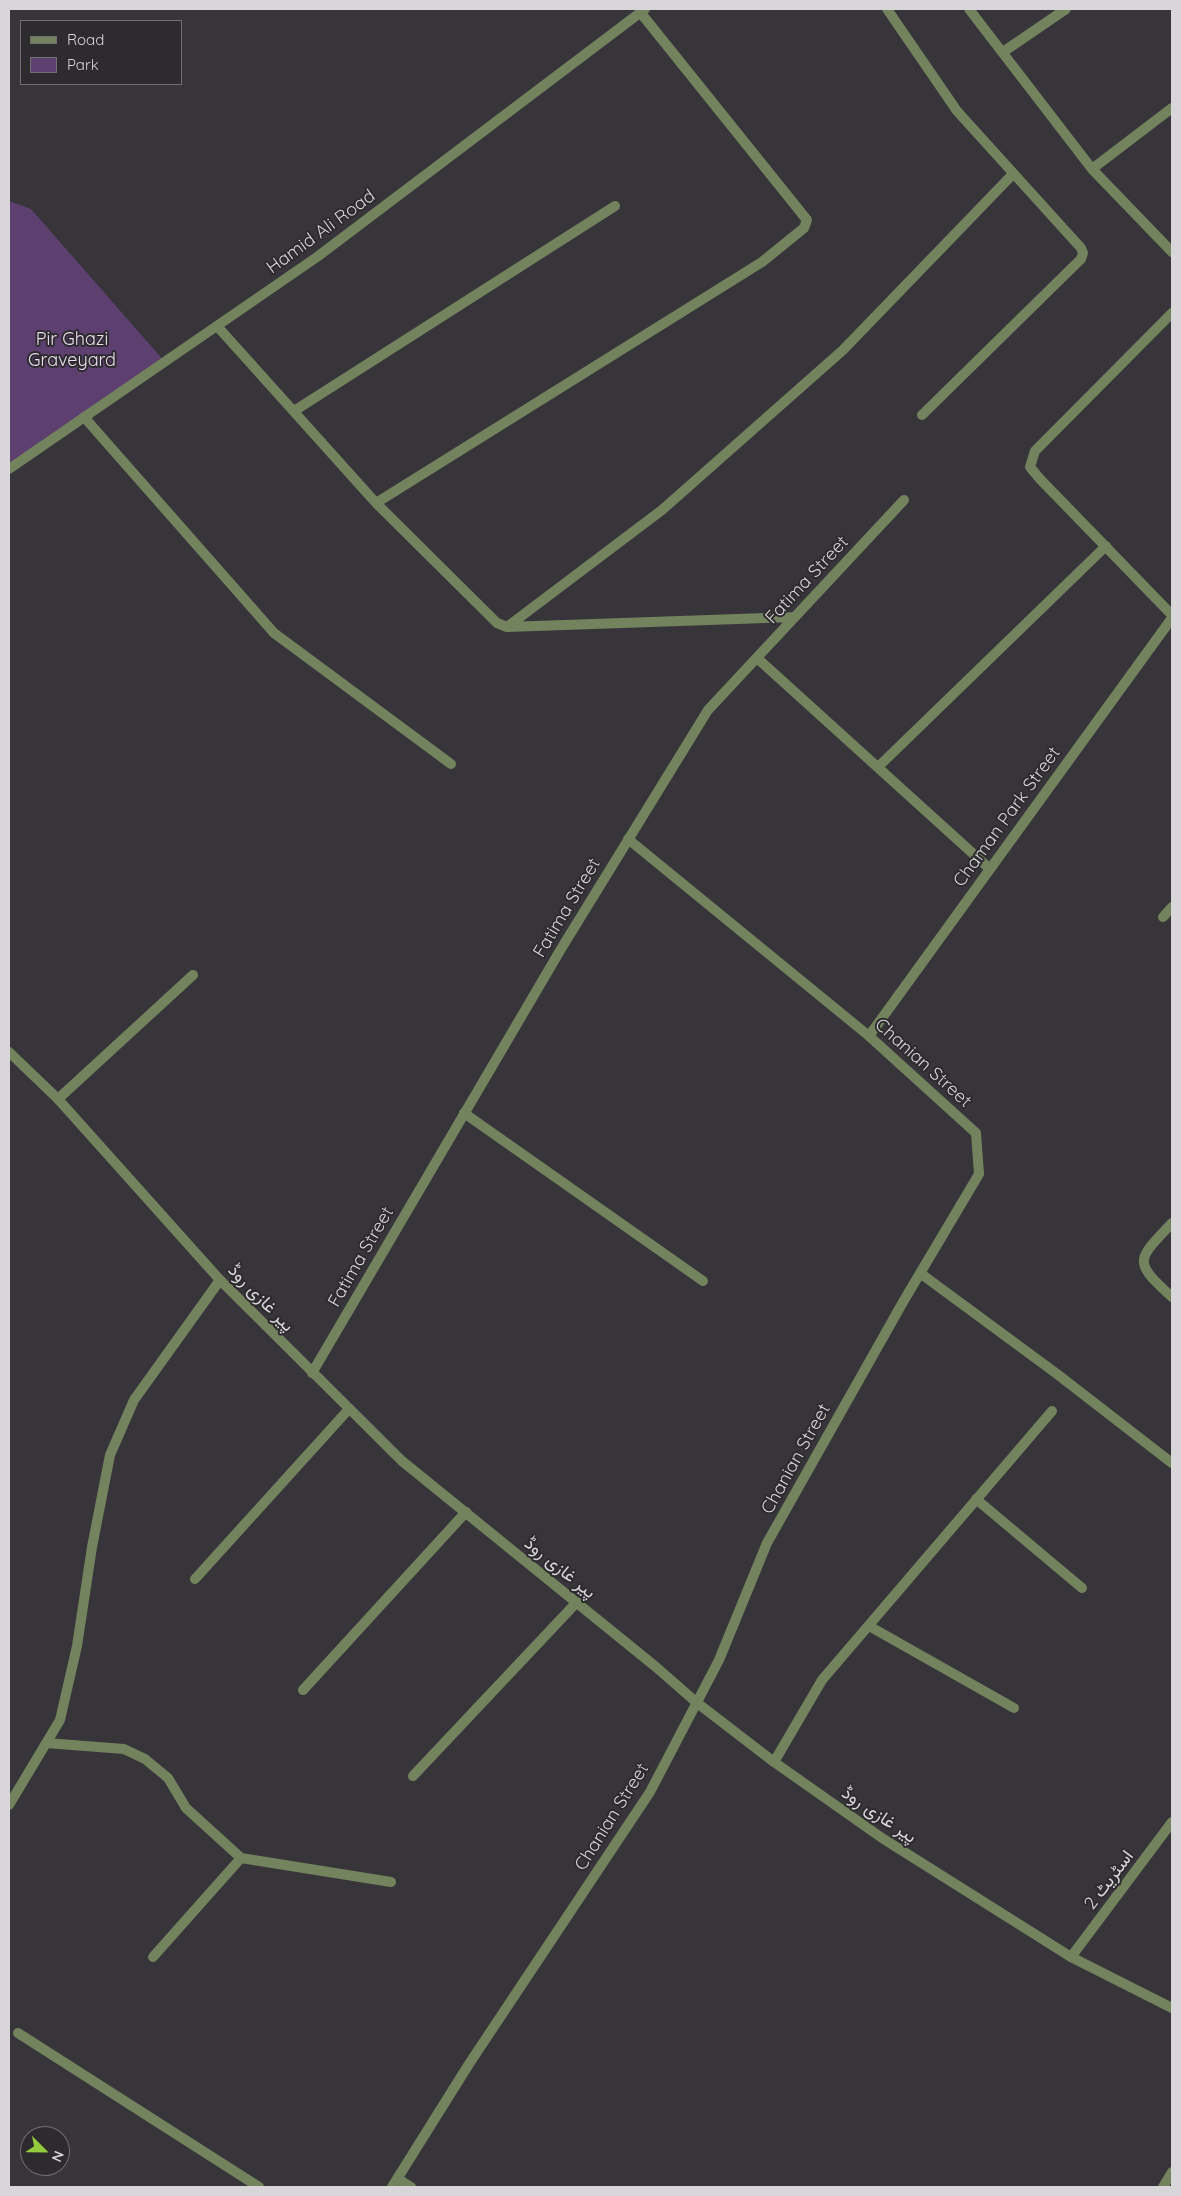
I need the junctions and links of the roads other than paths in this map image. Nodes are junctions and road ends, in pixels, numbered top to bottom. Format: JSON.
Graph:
{"nodes":[{"id":1,"x":887,"y":9,"type":"edge"},
{"id":2,"x":969,"y":9,"type":"edge"},
{"id":3,"x":1066,"y":9,"type":"edge"},
{"id":4,"x":642,"y":10,"type":"edge"},
{"id":5,"x":1003,"y":52,"type":"junction"},
{"id":6,"x":1172,"y":108,"type":"edge"},
{"id":7,"x":1092,"y":169,"type":"junction"},
{"id":8,"x":1013,"y":174,"type":"junction"},
{"id":9,"x":615,"y":206,"type":"dead end"},
{"id":10,"x":1172,"y":252,"type":"edge"},
{"id":11,"x":1172,"y":313,"type":"edge"},
{"id":12,"x":217,"y":326,"type":"junction"},
{"id":13,"x":294,"y":411,"type":"junction"},
{"id":14,"x":922,"y":415,"type":"dead end"},
{"id":15,"x":84,"y":417,"type":"junction"},
{"id":16,"x":9,"y":469,"type":"edge"},
{"id":17,"x":904,"y":500,"type":"dead end"},
{"id":18,"x":376,"y":502,"type":"junction"},
{"id":19,"x":1106,"y":546,"type":"junction"},
{"id":20,"x":1172,"y":616,"type":"edge"},
{"id":21,"x":795,"y":617,"type":"junction"},
{"id":22,"x":507,"y":627,"type":"junction"},
{"id":23,"x":757,"y":658,"type":"junction"},
{"id":24,"x":451,"y":764,"type":"dead end"},
{"id":25,"x":878,"y":767,"type":"junction"},
{"id":26,"x":628,"y":839,"type":"junction"},
{"id":27,"x":990,"y":869,"type":"junction"},
{"id":28,"x":1172,"y":907,"type":"edge"},
{"id":29,"x":1163,"y":917,"type":"dead end"},
{"id":30,"x":193,"y":975,"type":"dead end"},
{"id":31,"x":869,"y":1036,"type":"junction"},
{"id":32,"x":9,"y":1052,"type":"edge"},
{"id":33,"x":58,"y":1099,"type":"junction"},
{"id":34,"x":464,"y":1113,"type":"junction"},
{"id":35,"x":1172,"y":1223,"type":"edge"},
{"id":36,"x":920,"y":1273,"type":"junction"},
{"id":37,"x":220,"y":1280,"type":"junction"},
{"id":38,"x":703,"y":1280,"type":"dead end"},
{"id":39,"x":1172,"y":1296,"type":"edge"},
{"id":40,"x":312,"y":1373,"type":"junction"},
{"id":41,"x":349,"y":1409,"type":"junction"},
{"id":42,"x":1052,"y":1411,"type":"dead end"},
{"id":43,"x":1172,"y":1463,"type":"edge"},
{"id":44,"x":976,"y":1499,"type":"junction"},
{"id":45,"x":466,"y":1512,"type":"junction"},
{"id":46,"x":195,"y":1579,"type":"dead end"},
{"id":47,"x":1082,"y":1588,"type":"dead end"},
{"id":48,"x":577,"y":1602,"type":"junction"},
{"id":49,"x":869,"y":1626,"type":"junction"},
{"id":50,"x":303,"y":1690,"type":"dead end"},
{"id":51,"x":696,"y":1702,"type":"junction"},
{"id":52,"x":1014,"y":1708,"type":"dead end"},
{"id":53,"x":46,"y":1743,"type":"junction"},
{"id":54,"x":774,"y":1762,"type":"junction"},
{"id":55,"x":413,"y":1776,"type":"dead end"},
{"id":56,"x":9,"y":1805,"type":"edge"},
{"id":57,"x":1172,"y":1822,"type":"edge"},
{"id":58,"x":241,"y":1858,"type":"junction"},
{"id":59,"x":391,"y":1882,"type":"dead end"},
{"id":60,"x":153,"y":1957,"type":"dead end"},
{"id":61,"x":1071,"y":1957,"type":"junction"},
{"id":62,"x":1172,"y":2008,"type":"edge"},
{"id":63,"x":18,"y":2033,"type":"dead end"},
{"id":64,"x":1172,"y":2172,"type":"edge"},
{"id":65,"x":395,"y":2183,"type":"edge"},
{"id":66,"x":259,"y":2187,"type":"edge"},
{"id":67,"x":411,"y":2187,"type":"edge"},
{"id":68,"x":1163,"y":2187,"type":"edge"}],
"edges":[{"from":1,"to":8,"type":"street"},
{"from":2,"to":5,"type":"street"},
{"from":3,"to":5,"type":"street"},
{"from":4,"to":12,"type":"street","name":"Hamid Ali Road"},
{"from":4,"to":18,"type":"street"},
{"from":5,"to":7,"type":"street"},
{"from":6,"to":7,"type":"street"},
{"from":7,"to":10,"type":"street"},
{"from":8,"to":14,"type":"street"},
{"from":8,"to":22,"type":"street"},
{"from":9,"to":13,"type":"street"},
{"from":11,"to":19,"type":"street"},
{"from":12,"to":13,"type":"street"},
{"from":12,"to":15,"type":"street","name":"Hamid Ali Road"},
{"from":13,"to":18,"type":"street"},
{"from":15,"to":16,"type":"street","name":"Hamid Ali Road"},
{"from":15,"to":24,"type":"street"},
{"from":17,"to":21,"type":"street","name":"Fatima Street"},
{"from":18,"to":22,"type":"street"},
{"from":19,"to":20,"type":"street"},
{"from":19,"to":25,"type":"street"},
{"from":20,"to":27,"type":"street","name":"Chaman Park Street"},
{"from":21,"to":22,"type":"street"},
{"from":21,"to":23,"type":"street","name":"Fatima Street"},
{"from":23,"to":25,"type":"street"},
{"from":23,"to":26,"type":"street","name":"Fatima Street"},
{"from":25,"to":27,"type":"street"},
{"from":26,"to":31,"type":"street","name":"Chanian Street"},
{"from":26,"to":34,"type":"street","name":"Fatima Street"},
{"from":27,"to":31,"type":"street","name":"Chaman Park Street"},
{"from":28,"to":29,"type":"street"},
{"from":30,"to":33,"type":"street"},
{"from":31,"to":36,"type":"street","name":"Chanian Street"},
{"from":32,"to":33,"type":"street","name":"پیر غازی روڈ"},
{"from":33,"to":37,"type":"street","name":"پیر غازی روڈ"},
{"from":34,"to":38,"type":"street"},
{"from":34,"to":40,"type":"street","name":"Fatima Street"},
{"from":35,"to":39,"type":"street"},
{"from":36,"to":43,"type":"street"},
{"from":36,"to":51,"type":"street","name":"Chanian Street"},
{"from":37,"to":40,"type":"street","name":"پیر غازی روڈ"},
{"from":37,"to":53,"type":"street"},
{"from":40,"to":41,"type":"street","name":"پیر غازی روڈ"},
{"from":41,"to":45,"type":"street","name":"پیر غازی روڈ"},
{"from":41,"to":46,"type":"street"},
{"from":42,"to":44,"type":"street"},
{"from":44,"to":47,"type":"street"},
{"from":44,"to":49,"type":"street"},
{"from":45,"to":48,"type":"street","name":"پیر غازی روڈ"},
{"from":45,"to":50,"type":"street"},
{"from":48,"to":51,"type":"street","name":"پیر غازی روڈ"},
{"from":48,"to":55,"type":"street"},
{"from":49,"to":52,"type":"street"},
{"from":49,"to":54,"type":"street"},
{"from":51,"to":54,"type":"street","name":"پیر غازی روڈ"},
{"from":51,"to":65,"type":"street","name":"Chanian Street"},
{"from":53,"to":56,"type":"street"},
{"from":53,"to":58,"type":"street"},
{"from":54,"to":61,"type":"street","name":"پیر غازی روڈ"},
{"from":57,"to":61,"type":"street","name":"اسٹریٹ 2"},
{"from":58,"to":59,"type":"street"},
{"from":58,"to":60,"type":"street"},
{"from":61,"to":62,"type":"street","name":"پیر غازی روڈ"},
{"from":63,"to":66,"type":"street"},
{"from":64,"to":68,"type":"street"},
{"from":65,"to":67,"type":"street"}]}
